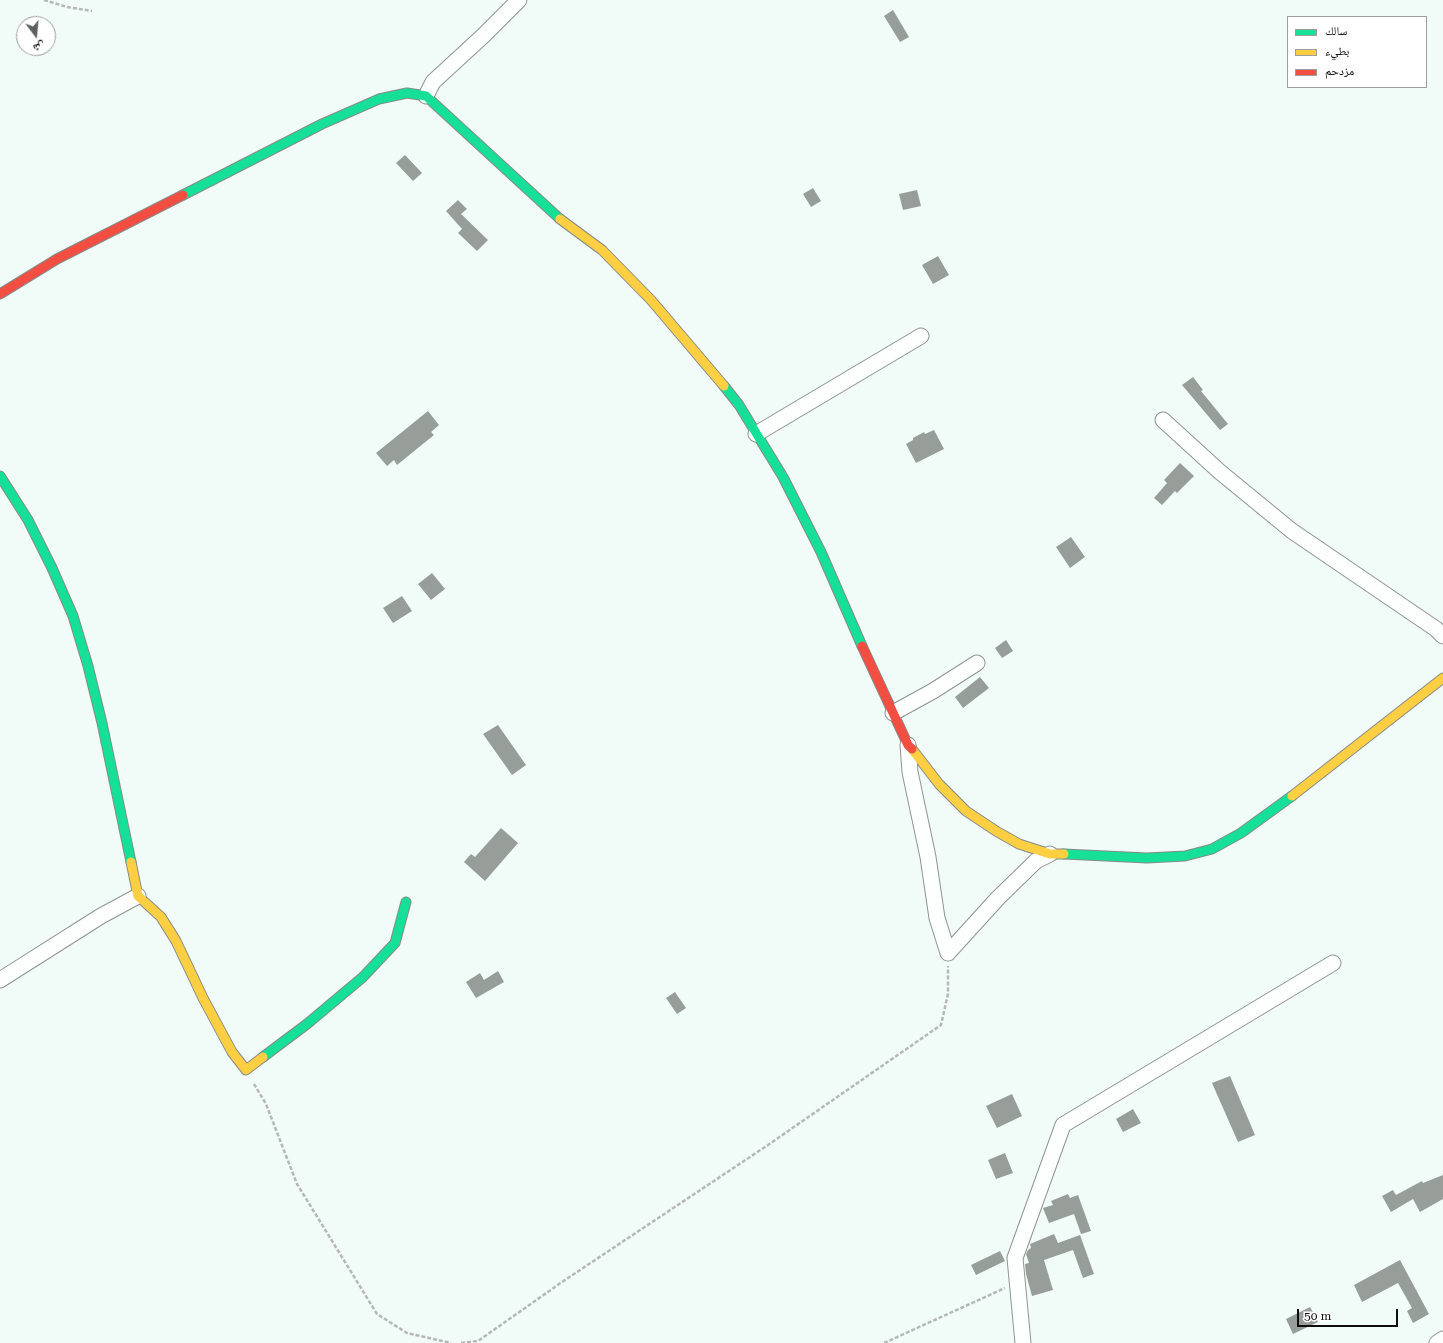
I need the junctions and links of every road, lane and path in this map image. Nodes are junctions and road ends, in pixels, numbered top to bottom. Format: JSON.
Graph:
{"nodes":[{"id":1,"x":44,"y":0,"type":"edge"},
{"id":2,"x":519,"y":0,"type":"edge"},
{"id":3,"x":92,"y":11,"type":"dead end"},
{"id":4,"x":426,"y":96,"type":"junction"},
{"id":5,"x":0,"y":294,"type":"edge"},
{"id":6,"x":921,"y":336,"type":"dead end"},
{"id":7,"x":1163,"y":420,"type":"dead end"},
{"id":8,"x":756,"y":434,"type":"junction"},
{"id":9,"x":0,"y":476,"type":"edge"},
{"id":10,"x":1443,"y":636,"type":"edge"},
{"id":11,"x":977,"y":663,"type":"dead end"},
{"id":12,"x":1443,"y":678,"type":"edge"},
{"id":13,"x":893,"y":713,"type":"junction"},
{"id":14,"x":908,"y":745,"type":"junction"},
{"id":15,"x":1050,"y":854,"type":"junction"},
{"id":16,"x":138,"y":896,"type":"junction"},
{"id":17,"x":406,"y":902,"type":"dead end"},
{"id":18,"x":948,"y":953,"type":"junction"},
{"id":19,"x":1333,"y":963,"type":"dead end"},
{"id":20,"x":0,"y":980,"type":"edge"},
{"id":21,"x":246,"y":1070,"type":"junction"},
{"id":22,"x":1016,"y":1283,"type":"junction"},
{"id":23,"x":1443,"y":1339,"type":"edge"},
{"id":24,"x":451,"y":1343,"type":"edge"},
{"id":25,"x":461,"y":1343,"type":"edge"},
{"id":26,"x":884,"y":1343,"type":"edge"},
{"id":27,"x":1023,"y":1343,"type":"edge"},
{"id":28,"x":1437,"y":1343,"type":"edge"}],
"edges":[{"from":1,"to":3,"type":"path"},
{"from":2,"to":4,"type":"street"},
{"from":4,"to":5,"type":"street"},
{"from":4,"to":8,"type":"street"},
{"from":6,"to":8,"type":"street"},
{"from":7,"to":10,"type":"street"},
{"from":8,"to":13,"type":"street"},
{"from":9,"to":16,"type":"street"},
{"from":11,"to":13,"type":"street"},
{"from":12,"to":15,"type":"street"},
{"from":13,"to":14,"type":"street"},
{"from":14,"to":15,"type":"street"},
{"from":14,"to":18,"type":"street"},
{"from":15,"to":18,"type":"street"},
{"from":16,"to":20,"type":"street"},
{"from":16,"to":21,"type":"street"},
{"from":17,"to":21,"type":"street"},
{"from":18,"to":25,"type":"path"},
{"from":19,"to":22,"type":"street"},
{"from":21,"to":24,"type":"path"},
{"from":22,"to":26,"type":"path"},
{"from":22,"to":27,"type":"street"},
{"from":23,"to":28,"type":"street"}]}
